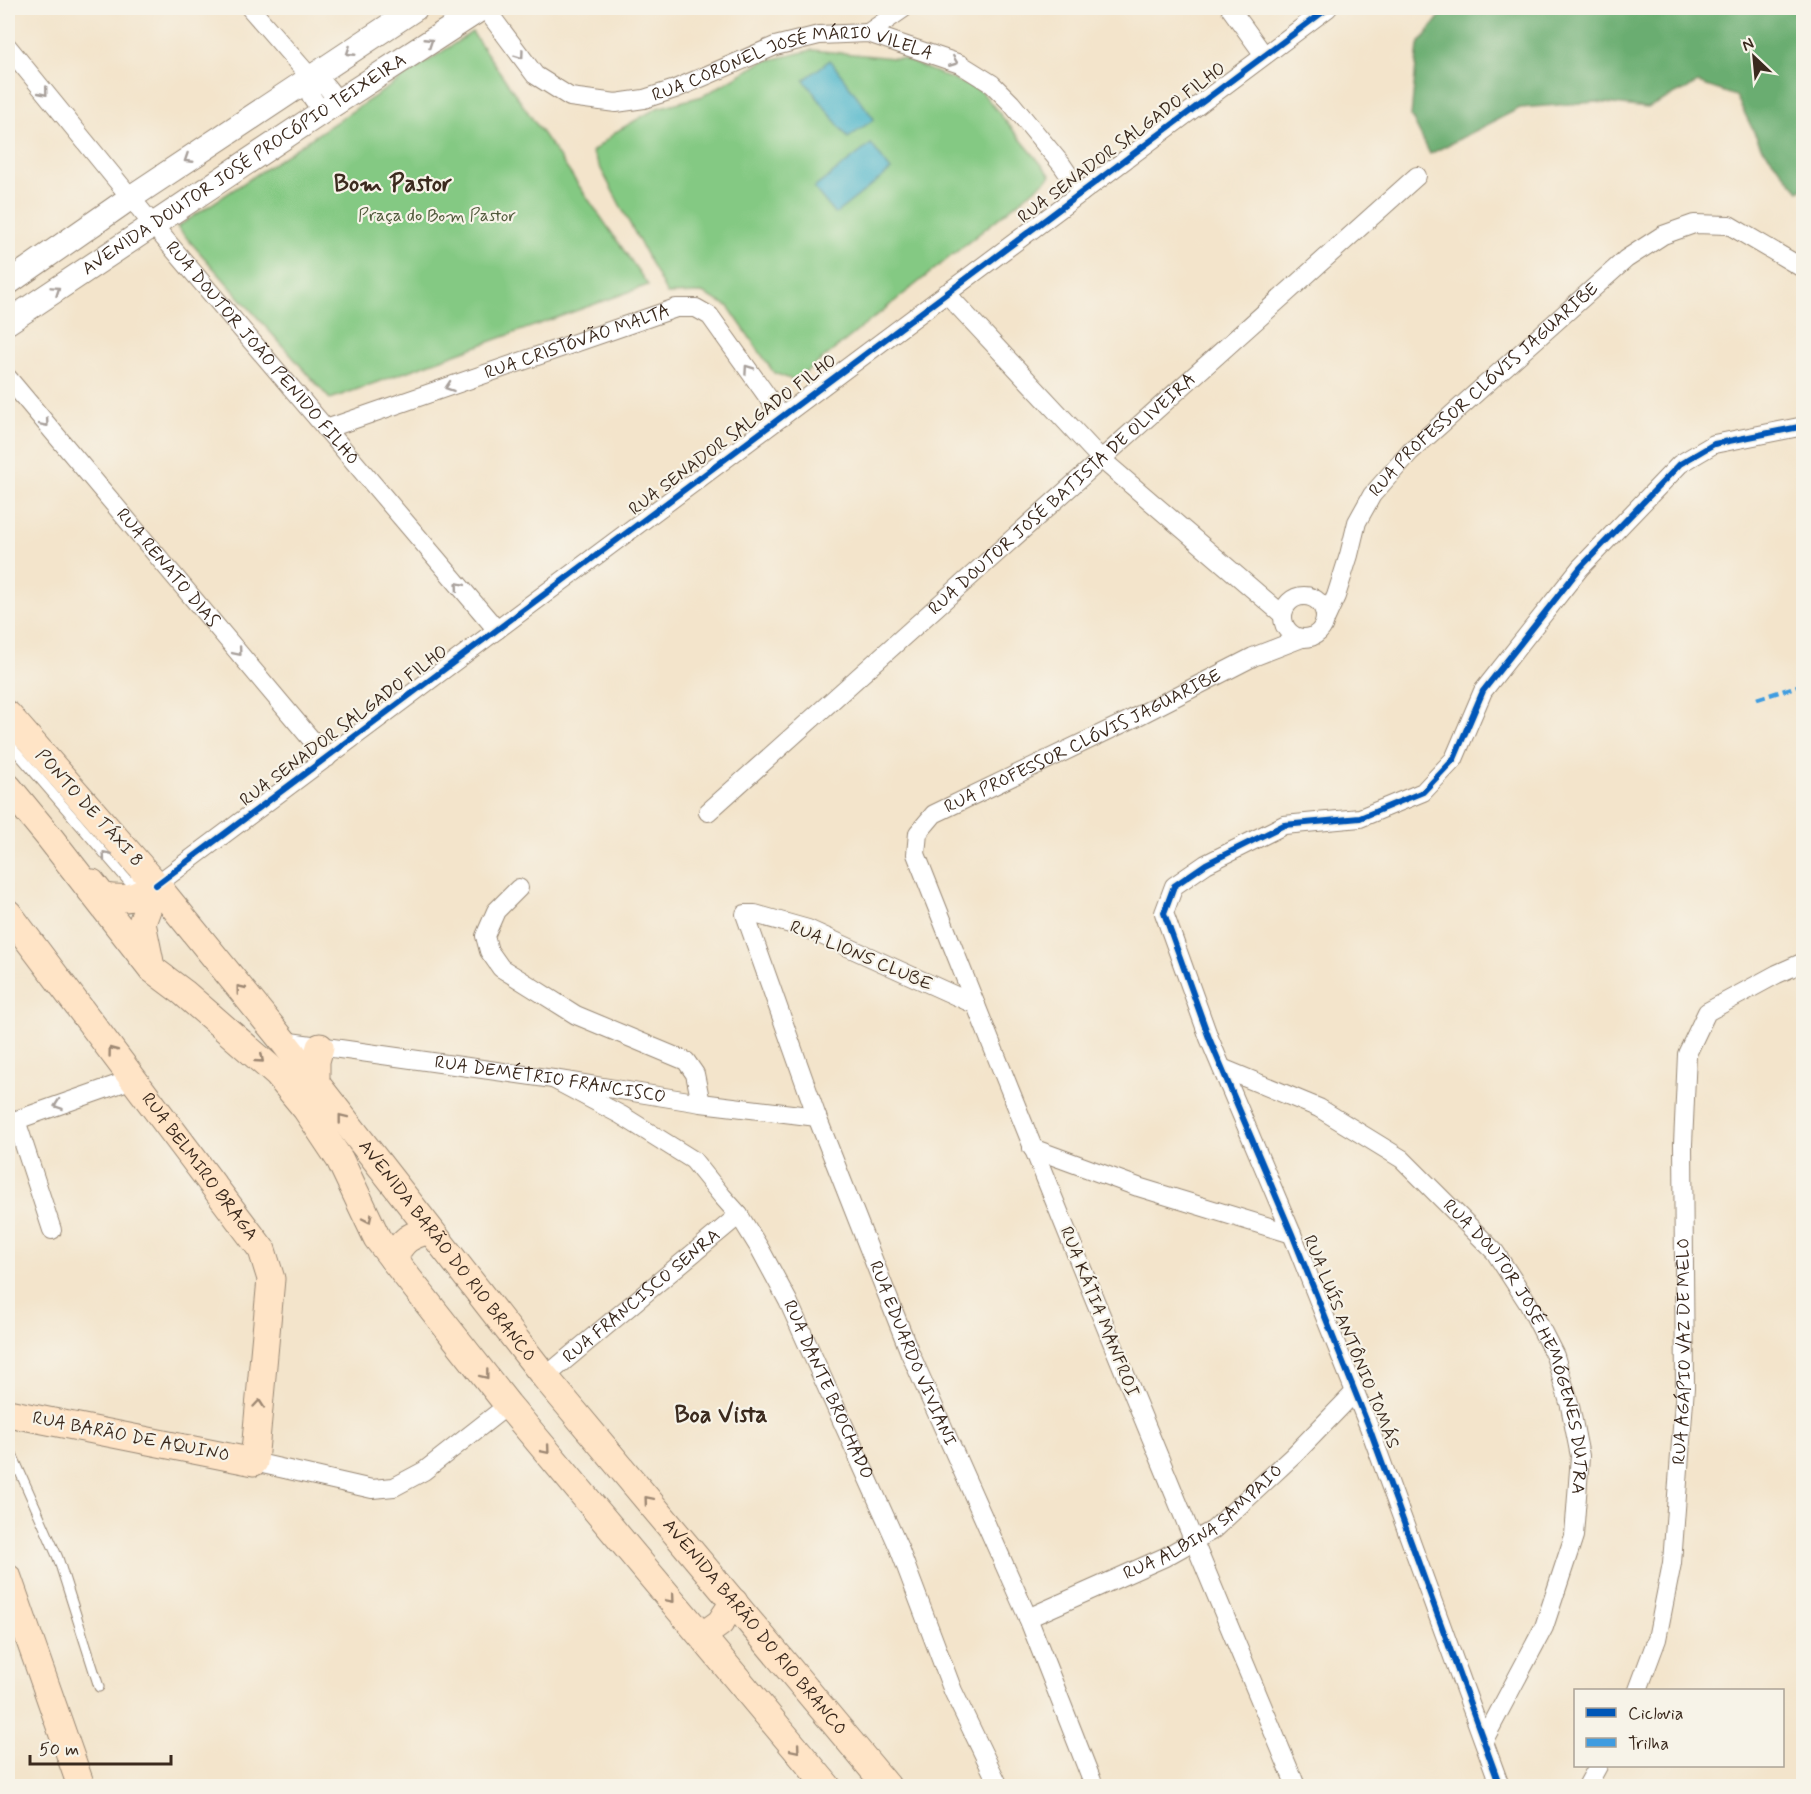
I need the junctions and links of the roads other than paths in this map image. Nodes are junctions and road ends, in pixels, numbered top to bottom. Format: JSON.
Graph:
{"nodes":[{"id":1,"x":249,"y":8,"type":"edge"},
{"id":2,"x":416,"y":8,"type":"edge"},
{"id":3,"x":483,"y":8,"type":"edge"},
{"id":4,"x":904,"y":8,"type":"edge"},
{"id":5,"x":1230,"y":8,"type":"edge"},
{"id":6,"x":1328,"y":8,"type":"edge"},
{"id":7,"x":867,"y":33,"type":"junction"},
{"id":8,"x":8,"y":47,"type":"edge"},
{"id":9,"x":1264,"y":55,"type":"junction"},
{"id":10,"x":311,"y":78,"type":"junction"},
{"id":11,"x":330,"y":107,"type":"junction"},
{"id":12,"x":1417,"y":176,"type":"dead end"},
{"id":13,"x":1081,"y":193,"type":"junction"},
{"id":14,"x":130,"y":198,"type":"junction"},
{"id":15,"x":153,"y":225,"type":"junction"},
{"id":16,"x":1803,"y":269,"type":"edge"},
{"id":17,"x":8,"y":283,"type":"edge"},
{"id":18,"x":946,"y":293,"type":"junction"},
{"id":19,"x":8,"y":322,"type":"edge"},
{"id":20,"x":8,"y":378,"type":"edge"},
{"id":21,"x":782,"y":417,"type":"junction"},
{"id":22,"x":1803,"y":426,"type":"edge"},
{"id":23,"x":326,"y":429,"type":"junction"},
{"id":24,"x":1100,"y":459,"type":"junction"},
{"id":25,"x":1344,"y":572,"type":"junction"},
{"id":26,"x":1309,"y":596,"type":"junction"},
{"id":27,"x":1325,"y":620,"type":"junction"},
{"id":28,"x":1290,"y":627,"type":"junction"},
{"id":29,"x":497,"y":630,"type":"junction"},
{"id":30,"x":8,"y":715,"type":"edge"},
{"id":31,"x":8,"y":742,"type":"edge"},
{"id":32,"x":327,"y":758,"type":"junction"},
{"id":33,"x":8,"y":787,"type":"edge"},
{"id":34,"x":708,"y":812,"type":"dead end"},
{"id":35,"x":918,"y":833,"type":"joint"},
{"id":36,"x":50,"y":838,"type":"junction"},
{"id":37,"x":154,"y":883,"type":"junction"},
{"id":38,"x":519,"y":888,"type":"dead end"},
{"id":39,"x":8,"y":913,"type":"edge"},
{"id":40,"x":745,"y":914,"type":"joint"},
{"id":41,"x":1803,"y":962,"type":"edge"},
{"id":42,"x":152,"y":969,"type":"junction"},
{"id":43,"x":184,"y":993,"type":"junction"},
{"id":44,"x":976,"y":1005,"type":"junction"},
{"id":45,"x":283,"y":1041,"type":"junction"},
{"id":46,"x":320,"y":1047,"type":"junction"},
{"id":47,"x":1222,"y":1068,"type":"junction"},
{"id":48,"x":133,"y":1079,"type":"junction"},
{"id":49,"x":553,"y":1079,"type":"junction"},
{"id":50,"x":316,"y":1084,"type":"junction"},
{"id":51,"x":701,"y":1103,"type":"junction"},
{"id":52,"x":817,"y":1117,"type":"junction"},
{"id":53,"x":12,"y":1121,"type":"edge"},
{"id":54,"x":1032,"y":1148,"type":"junction"},
{"id":55,"x":739,"y":1215,"type":"junction"},
{"id":56,"x":52,"y":1230,"type":"dead end"},
{"id":57,"x":429,"y":1230,"type":"junction"},
{"id":58,"x":1292,"y":1234,"type":"junction"},
{"id":59,"x":393,"y":1259,"type":"junction"},
{"id":60,"x":545,"y":1377,"type":"junction"},
{"id":61,"x":1354,"y":1393,"type":"junction"},
{"id":62,"x":508,"y":1405,"type":"junction"},
{"id":63,"x":8,"y":1413,"type":"edge"},
{"id":64,"x":8,"y":1445,"type":"edge"},
{"id":65,"x":254,"y":1462,"type":"junction"},
{"id":66,"x":1193,"y":1542,"type":"junction"},
{"id":67,"x":8,"y":1578,"type":"edge"},
{"id":68,"x":734,"y":1602,"type":"junction"},
{"id":69,"x":1028,"y":1618,"type":"junction"},
{"id":70,"x":702,"y":1636,"type":"junction"},
{"id":71,"x":99,"y":1688,"type":"dead end"},
{"id":72,"x":1638,"y":1689,"type":"edge"},
{"id":73,"x":1484,"y":1740,"type":"junction"},
{"id":74,"x":1597,"y":1767,"type":"edge"},
{"id":75,"x":81,"y":1786,"type":"edge"},
{"id":76,"x":827,"y":1786,"type":"edge"},
{"id":77,"x":887,"y":1786,"type":"edge"},
{"id":78,"x":999,"y":1786,"type":"edge"},
{"id":79,"x":1094,"y":1786,"type":"edge"},
{"id":80,"x":1296,"y":1786,"type":"edge"},
{"id":81,"x":1500,"y":1786,"type":"edge"},
{"id":82,"x":1587,"y":1786,"type":"edge"}],
"edges":[{"from":1,"to":10,"type":"street"},
{"from":2,"to":10,"type":"street","name":"AVENIDA DOUTOR JOSÉ PROCÓPIO TEIXEIRA","one_way":true},
{"from":3,"to":7,"type":"street","name":"RUA CORONEL JOSÉ MÁRIO VILELA","one_way":true},
{"from":11,"to":3,"type":"street","name":"AVENIDA DOUTOR JOSÉ PROCÓPIO TEIXEIRA","one_way":true},
{"from":4,"to":7,"type":"street"},
{"from":5,"to":9,"type":"street"},
{"from":6,"to":9,"type":"street","name":"RUA SENADOR SALGADO FILHO"},
{"from":7,"to":13,"type":"street","name":"RUA CORONEL JOSÉ MÁRIO VILELA","one_way":true},
{"from":8,"to":14,"type":"street","name":"RUA DOUTOR JOÃO PENIDO FILHO","one_way":true},
{"from":9,"to":13,"type":"street","name":"RUA SENADOR SALGADO FILHO"},
{"from":10,"to":11,"type":"street"},
{"from":10,"to":14,"type":"street","name":"AVENIDA DOUTOR JOSÉ PROCÓPIO TEIXEIRA","one_way":true},
{"from":11,"to":15,"type":"street","name":"AVENIDA DOUTOR JOSÉ PROCÓPIO TEIXEIRA"},
{"from":12,"to":24,"type":"street","name":"RUA DOUTOR JOSÉ BATISTA DE OLIVEIRA"},
{"from":13,"to":18,"type":"street","name":"RUA SENADOR SALGADO FILHO"},
{"from":14,"to":15,"type":"street","name":"RUA DOUTOR JOÃO PENIDO FILHO"},
{"from":14,"to":17,"type":"street","name":"AVENIDA DOUTOR JOSÉ PROCÓPIO TEIXEIRA"},
{"from":19,"to":15,"type":"street","name":"AVENIDA DOUTOR JOSÉ PROCÓPIO TEIXEIRA","one_way":true},
{"from":15,"to":23,"type":"street","name":"RUA DOUTOR JOÃO PENIDO FILHO"},
{"from":16,"to":25,"type":"street","name":"RUA PROFESSOR CLÓVIS JAGUARIBE"},
{"from":18,"to":21,"type":"street","name":"RUA SENADOR SALGADO FILHO"},
{"from":18,"to":24,"type":"street"},
{"from":20,"to":32,"type":"street","name":"RUA RENATO DIAS","one_way":true},
{"from":21,"to":23,"type":"street","name":"RUA CRISTÓVÃO MALTA","one_way":true},
{"from":21,"to":29,"type":"street","name":"RUA SENADOR SALGADO FILHO"},
{"from":22,"to":47,"type":"street","name":"RUA LUÍS ANTÔNIO TOMÁS"},
{"from":29,"to":23,"type":"street","name":"RUA DOUTOR JOÃO PENIDO FILHO","one_way":true},
{"from":24,"to":28,"type":"street"},
{"from":24,"to":34,"type":"street","name":"RUA DOUTOR JOSÉ BATISTA DE OLIVEIRA"},
{"from":25,"to":26,"type":"street"},
{"from":25,"to":27,"type":"street","name":"RUA PROFESSOR CLÓVIS JAGUARIBE"},
{"from":26,"to":27,"type":"street"},
{"from":26,"to":28,"type":"street"},
{"from":27,"to":28,"type":"street"},
{"from":28,"to":35,"type":"street","name":"RUA PROFESSOR CLÓVIS JAGUARIBE"},
{"from":29,"to":32,"type":"street","name":"RUA SENADOR SALGADO FILHO"},
{"from":30,"to":37,"type":"main road","name":"AVENIDA BARÃO DO RIO BRANCO"},
{"from":37,"to":31,"type":"lane","name":"PONTO DE TÁXI 8","one_way":true},
{"from":32,"to":37,"type":"street","name":"RUA SENADOR SALGADO FILHO"},
{"from":33,"to":36,"type":"main road","name":"AVENIDA BARÃO DO RIO BRANCO"},
{"from":35,"to":44,"type":"street","name":"RUA KÁTIA MANFROI"},
{"from":36,"to":37,"type":"main road"},
{"from":36,"to":42,"type":"main road","name":"AVENIDA BARÃO DO RIO BRANCO"},
{"from":37,"to":42,"type":"main road"},
{"from":45,"to":37,"type":"main road","name":"AVENIDA BARÃO DO RIO BRANCO","one_way":true},
{"from":38,"to":51,"type":"street"},
{"from":48,"to":39,"type":"main road","name":"RUA BELMIRO BRAGA","one_way":true},
{"from":40,"to":44,"type":"street","name":"RUA LIONS CLUBE"},
{"from":40,"to":52,"type":"street","name":"RUA EDUARDO VIVIANI"},
{"from":41,"to":72,"type":"street","name":"RUA AGÁPIO VAZ DE MELO"},
{"from":42,"to":43,"type":"main road","name":"AVENIDA BARÃO DO RIO BRANCO"},
{"from":43,"to":45,"type":"main road"},
{"from":43,"to":59,"type":"main road","name":"AVENIDA BARÃO DO RIO BRANCO","one_way":true},
{"from":44,"to":54,"type":"street","name":"RUA KÁTIA MANFROI"},
{"from":45,"to":46,"type":"street","name":"RUA DEMÉTRIO FRANCISCO"},
{"from":45,"to":50,"type":"main road","name":"AVENIDA BARÃO DO RIO BRANCO"},
{"from":46,"to":49,"type":"street","name":"RUA DEMÉTRIO FRANCISCO"},
{"from":46,"to":50,"type":"main road"},
{"from":47,"to":58,"type":"street","name":"RUA LUÍS ANTÔNIO TOMÁS"},
{"from":47,"to":73,"type":"street","name":"RUA DOUTOR JOSÉ HEMÓGENES DUTRA"},
{"from":48,"to":53,"type":"street","one_way":true},
{"from":65,"to":48,"type":"main road","name":"RUA BELMIRO BRAGA","one_way":true},
{"from":49,"to":51,"type":"street","name":"RUA DEMÉTRIO FRANCISCO"},
{"from":49,"to":55,"type":"street","name":"RUA DANTE BROCHADO"},
{"from":57,"to":50,"type":"main road","name":"AVENIDA BARÃO DO RIO BRANCO","one_way":true},
{"from":51,"to":52,"type":"street","name":"RUA DEMÉTRIO FRANCISCO"},
{"from":52,"to":69,"type":"street","name":"RUA EDUARDO VIVIANI"},
{"from":53,"to":56,"type":"street"},
{"from":54,"to":58,"type":"street"},
{"from":54,"to":66,"type":"street","name":"RUA KÁTIA MANFROI"},
{"from":55,"to":60,"type":"street","name":"RUA FRANCISCO SENRA"},
{"from":55,"to":78,"type":"street","name":"RUA DANTE BROCHADO"},
{"from":57,"to":59,"type":"main road"},
{"from":57,"to":60,"type":"main road","name":"AVENIDA BARÃO DO RIO BRANCO"},
{"from":58,"to":61,"type":"street","name":"RUA LUÍS ANTÔNIO TOMÁS"},
{"from":59,"to":62,"type":"main road","name":"AVENIDA BARÃO DO RIO BRANCO","one_way":true},
{"from":68,"to":60,"type":"main road","name":"AVENIDA BARÃO DO RIO BRANCO","one_way":true},
{"from":61,"to":66,"type":"street","name":"RUA ALBINA SAMPAIO"},
{"from":61,"to":73,"type":"street","name":"RUA LUÍS ANTÔNIO TOMÁS"},
{"from":62,"to":65,"type":"street"},
{"from":62,"to":70,"type":"main road","name":"AVENIDA BARÃO DO RIO BRANCO","one_way":true},
{"from":63,"to":65,"type":"main road","name":"RUA BARÃO DE AQUINO"},
{"from":64,"to":71,"type":"lane"},
{"from":66,"to":69,"type":"street","name":"RUA ALBINA SAMPAIO"},
{"from":66,"to":80,"type":"street","name":"RUA KÁTIA MANFROI"},
{"from":67,"to":75,"type":"main road"},
{"from":68,"to":70,"type":"main road"},
{"from":68,"to":77,"type":"main road","name":"AVENIDA BARÃO DO RIO BRANCO"},
{"from":69,"to":79,"type":"street","name":"RUA EDUARDO VIVIANI"},
{"from":70,"to":76,"type":"main road","name":"AVENIDA BARÃO DO RIO BRANCO","one_way":true},
{"from":73,"to":81,"type":"street","name":"RUA LUÍS ANTÔNIO TOMÁS"},
{"from":74,"to":82,"type":"street"}]}
